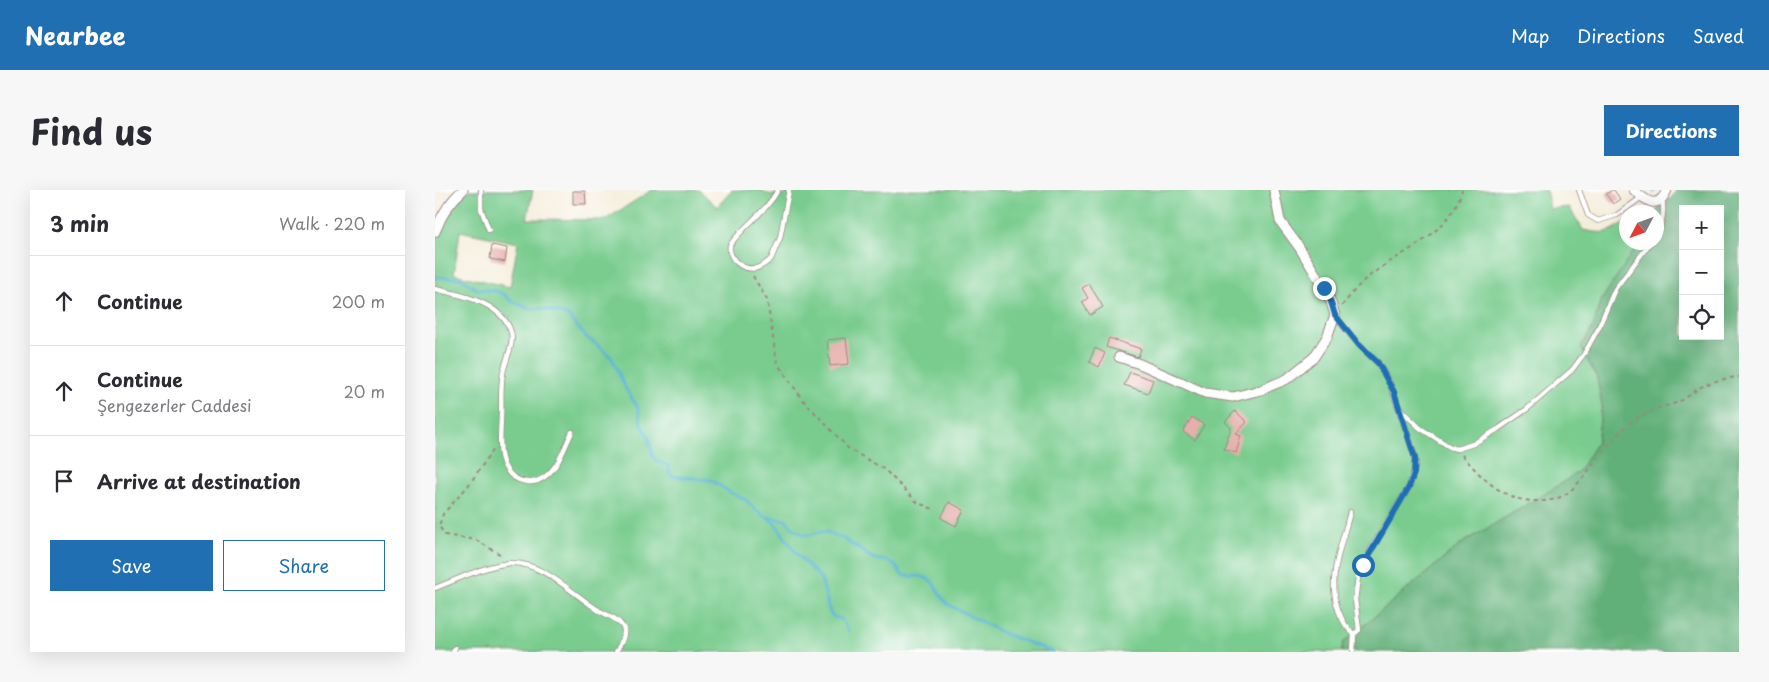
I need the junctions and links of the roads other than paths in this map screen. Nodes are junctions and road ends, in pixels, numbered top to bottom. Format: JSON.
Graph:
{"nodes":[{"id":1,"x":463,"y":190,"type":"edge"},
{"id":2,"x":481,"y":190,"type":"edge"},
{"id":3,"x":778,"y":190,"type":"edge"},
{"id":4,"x":789,"y":190,"type":"edge"},
{"id":5,"x":1274,"y":190,"type":"edge"},
{"id":6,"x":1579,"y":190,"type":"edge"},
{"id":7,"x":1634,"y":190,"type":"edge"},
{"id":8,"x":1667,"y":190,"type":"edge"},
{"id":9,"x":1642,"y":197,"type":"junction"},
{"id":10,"x":1662,"y":199,"type":"junction"},
{"id":11,"x":1664,"y":205,"type":"edge"},
{"id":12,"x":489,"y":230,"type":"dead end"},
{"id":13,"x":435,"y":232,"type":"edge"},
{"id":14,"x":1645,"y":250,"type":"edge"},
{"id":15,"x":435,"y":288,"type":"edge"},
{"id":16,"x":1335,"y":315,"type":"junction"},
{"id":17,"x":1119,"y":356,"type":"dead end"},
{"id":18,"x":1398,"y":407,"type":"junction"},
{"id":19,"x":572,"y":432,"type":"dead end"},
{"id":20,"x":1350,"y":512,"type":"dead end"},
{"id":21,"x":435,"y":588,"type":"edge"},
{"id":22,"x":1354,"y":634,"type":"junction"},
{"id":23,"x":617,"y":652,"type":"edge"},
{"id":24,"x":1353,"y":652,"type":"edge"}],
"edges":[{"from":1,"to":13,"type":"street"},
{"from":2,"to":12,"type":"lane"},
{"from":3,"to":4,"type":"lane"},
{"from":5,"to":16,"type":"street"},
{"from":6,"to":9,"type":"lane"},
{"from":7,"to":9,"type":"street"},
{"from":8,"to":10,"type":"street"},
{"from":9,"to":10,"type":"street"},
{"from":10,"to":11,"type":"lane"},
{"from":14,"to":18,"type":"lane"},
{"from":15,"to":19,"type":"lane"},
{"from":16,"to":17,"type":"street"},
{"from":16,"to":18,"type":"lane"},
{"from":18,"to":22,"type":"lane"},
{"from":20,"to":22,"type":"lane"},
{"from":21,"to":23,"type":"lane"},
{"from":22,"to":24,"type":"lane"}]}
